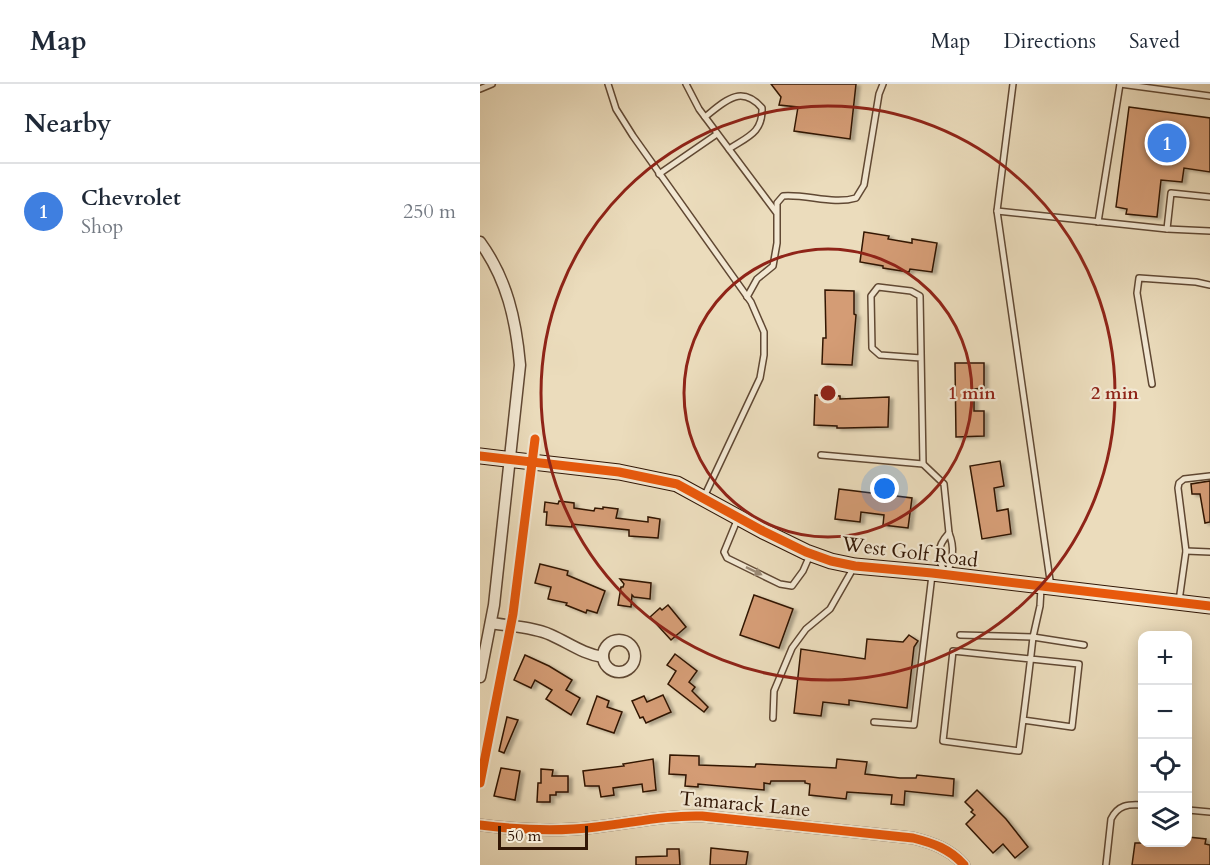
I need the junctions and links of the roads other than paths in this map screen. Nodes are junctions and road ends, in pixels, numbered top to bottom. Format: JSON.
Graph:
{"nodes":[{"id":1,"x":492,"y":84,"type":"edge"},
{"id":2,"x":608,"y":84,"type":"edge"},
{"id":3,"x":686,"y":84,"type":"edge"},
{"id":4,"x":883,"y":84,"type":"edge"},
{"id":5,"x":1013,"y":84,"type":"edge"},
{"id":6,"x":1120,"y":84,"type":"edge"},
{"id":7,"x":1148,"y":86,"type":"edge"},
{"id":8,"x":480,"y":89,"type":"edge"},
{"id":9,"x":1210,"y":96,"type":"edge"},
{"id":10,"x":705,"y":117,"type":"junction"},
{"id":11,"x":717,"y":134,"type":"junction"},
{"id":12,"x":729,"y":149,"type":"junction"},
{"id":13,"x":659,"y":174,"type":"junction"},
{"id":14,"x":1210,"y":197,"type":"edge"},
{"id":15,"x":997,"y":210,"type":"junction"},
{"id":16,"x":776,"y":212,"type":"junction"},
{"id":17,"x":1098,"y":222,"type":"junction"},
{"id":18,"x":1167,"y":229,"type":"junction"},
{"id":19,"x":1210,"y":231,"type":"edge"},
{"id":20,"x":480,"y":242,"type":"edge"},
{"id":21,"x":1210,"y":285,"type":"edge"},
{"id":22,"x":747,"y":297,"type":"junction"},
{"id":23,"x":921,"y":358,"type":"junction"},
{"id":24,"x":1152,"y":384,"type":"dead end"},
{"id":25,"x":821,"y":455,"type":"dead end"},
{"id":26,"x":480,"y":456,"type":"edge"},
{"id":27,"x":511,"y":459,"type":"junction"},
{"id":28,"x":923,"y":464,"type":"junction"},
{"id":29,"x":1210,"y":476,"type":"edge"},
{"id":30,"x":704,"y":497,"type":"junction"},
{"id":31,"x":738,"y":517,"type":"junction"},
{"id":32,"x":949,"y":533,"type":"junction"},
{"id":33,"x":1186,"y":550,"type":"junction"},
{"id":34,"x":1210,"y":552,"type":"edge"},
{"id":35,"x":811,"y":554,"type":"junction"},
{"id":36,"x":855,"y":566,"type":"junction"},
{"id":37,"x":939,"y":574,"type":"junction"},
{"id":38,"x":1046,"y":588,"type":"junction"},
{"id":39,"x":1179,"y":603,"type":"junction"},
{"id":40,"x":1210,"y":606,"type":"edge"},
{"id":41,"x":491,"y":623,"type":"junction"},
{"id":42,"x":960,"y":635,"type":"dead end"},
{"id":43,"x":1034,"y":637,"type":"junction"},
{"id":44,"x":1083,"y":645,"type":"dead end"},
{"id":45,"x":603,"y":657,"type":"dead end"},
{"id":46,"x":1031,"y":659,"type":"junction"},
{"id":47,"x":480,"y":677,"type":"edge"},
{"id":48,"x":773,"y":718,"type":"dead end"},
{"id":49,"x":1023,"y":720,"type":"junction"},
{"id":50,"x":874,"y":722,"type":"dead end"},
{"id":51,"x":1138,"y":805,"type":"edge"},
{"id":52,"x":1192,"y":810,"type":"edge"},
{"id":53,"x":1210,"y":812,"type":"edge"},
{"id":54,"x":480,"y":825,"type":"edge"},
{"id":55,"x":964,"y":865,"type":"edge"},
{"id":56,"x":1106,"y":865,"type":"edge"}],
"edges":[{"from":1,"to":8,"type":"lane"},
{"from":2,"to":13,"type":"lane"},
{"from":3,"to":10,"type":"lane"},
{"from":4,"to":16,"type":"lane"},
{"from":5,"to":15,"type":"lane"},
{"from":6,"to":7,"type":"lane"},
{"from":6,"to":17,"type":"lane"},
{"from":7,"to":9,"type":"lane"},
{"from":10,"to":11,"type":"lane"},
{"from":10,"to":12,"type":"lane"},
{"from":11,"to":12,"type":"lane"},
{"from":11,"to":13,"type":"lane"},
{"from":12,"to":16,"type":"lane"},
{"from":13,"to":22,"type":"lane"},
{"from":14,"to":18,"type":"lane"},
{"from":15,"to":17,"type":"lane"},
{"from":15,"to":38,"type":"lane"},
{"from":16,"to":22,"type":"lane"},
{"from":17,"to":18,"type":"lane"},
{"from":18,"to":19,"type":"lane"},
{"from":20,"to":27,"type":"street"},
{"from":21,"to":24,"type":"lane"},
{"from":22,"to":30,"type":"lane"},
{"from":23,"to":23,"type":"lane"},
{"from":23,"to":28,"type":"lane"},
{"from":25,"to":28,"type":"lane"},
{"from":26,"to":27,"type":"street","name":"West Golf Road"},
{"from":27,"to":30,"type":"street","name":"West Golf Road"},
{"from":27,"to":41,"type":"street"},
{"from":28,"to":32,"type":"lane"},
{"from":29,"to":33,"type":"lane"},
{"from":30,"to":31,"type":"street","name":"West Golf Road"},
{"from":31,"to":35,"type":"street","name":"West Golf Road"},
{"from":31,"to":35,"type":"lane","one_way":true},
{"from":32,"to":37,"type":"lane"},
{"from":32,"to":37,"type":"lane"},
{"from":33,"to":34,"type":"lane"},
{"from":33,"to":39,"type":"lane"},
{"from":35,"to":36,"type":"street","name":"West Golf Road"},
{"from":36,"to":37,"type":"street","name":"West Golf Road"},
{"from":36,"to":48,"type":"lane"},
{"from":37,"to":38,"type":"street","name":"West Golf Road"},
{"from":37,"to":50,"type":"lane"},
{"from":38,"to":39,"type":"street","name":"West Golf Road"},
{"from":38,"to":43,"type":"lane"},
{"from":39,"to":40,"type":"street","name":"West Golf Road"},
{"from":41,"to":45,"type":"street"},
{"from":41,"to":47,"type":"street"},
{"from":42,"to":43,"type":"lane"},
{"from":43,"to":44,"type":"lane"},
{"from":43,"to":46,"type":"lane"},
{"from":46,"to":49,"type":"lane"},
{"from":46,"to":49,"type":"lane"},
{"from":46,"to":49,"type":"lane"},
{"from":51,"to":56,"type":"lane"},
{"from":52,"to":53,"type":"lane"},
{"from":54,"to":55,"type":"street","name":"Tamarack Lane"}]}
